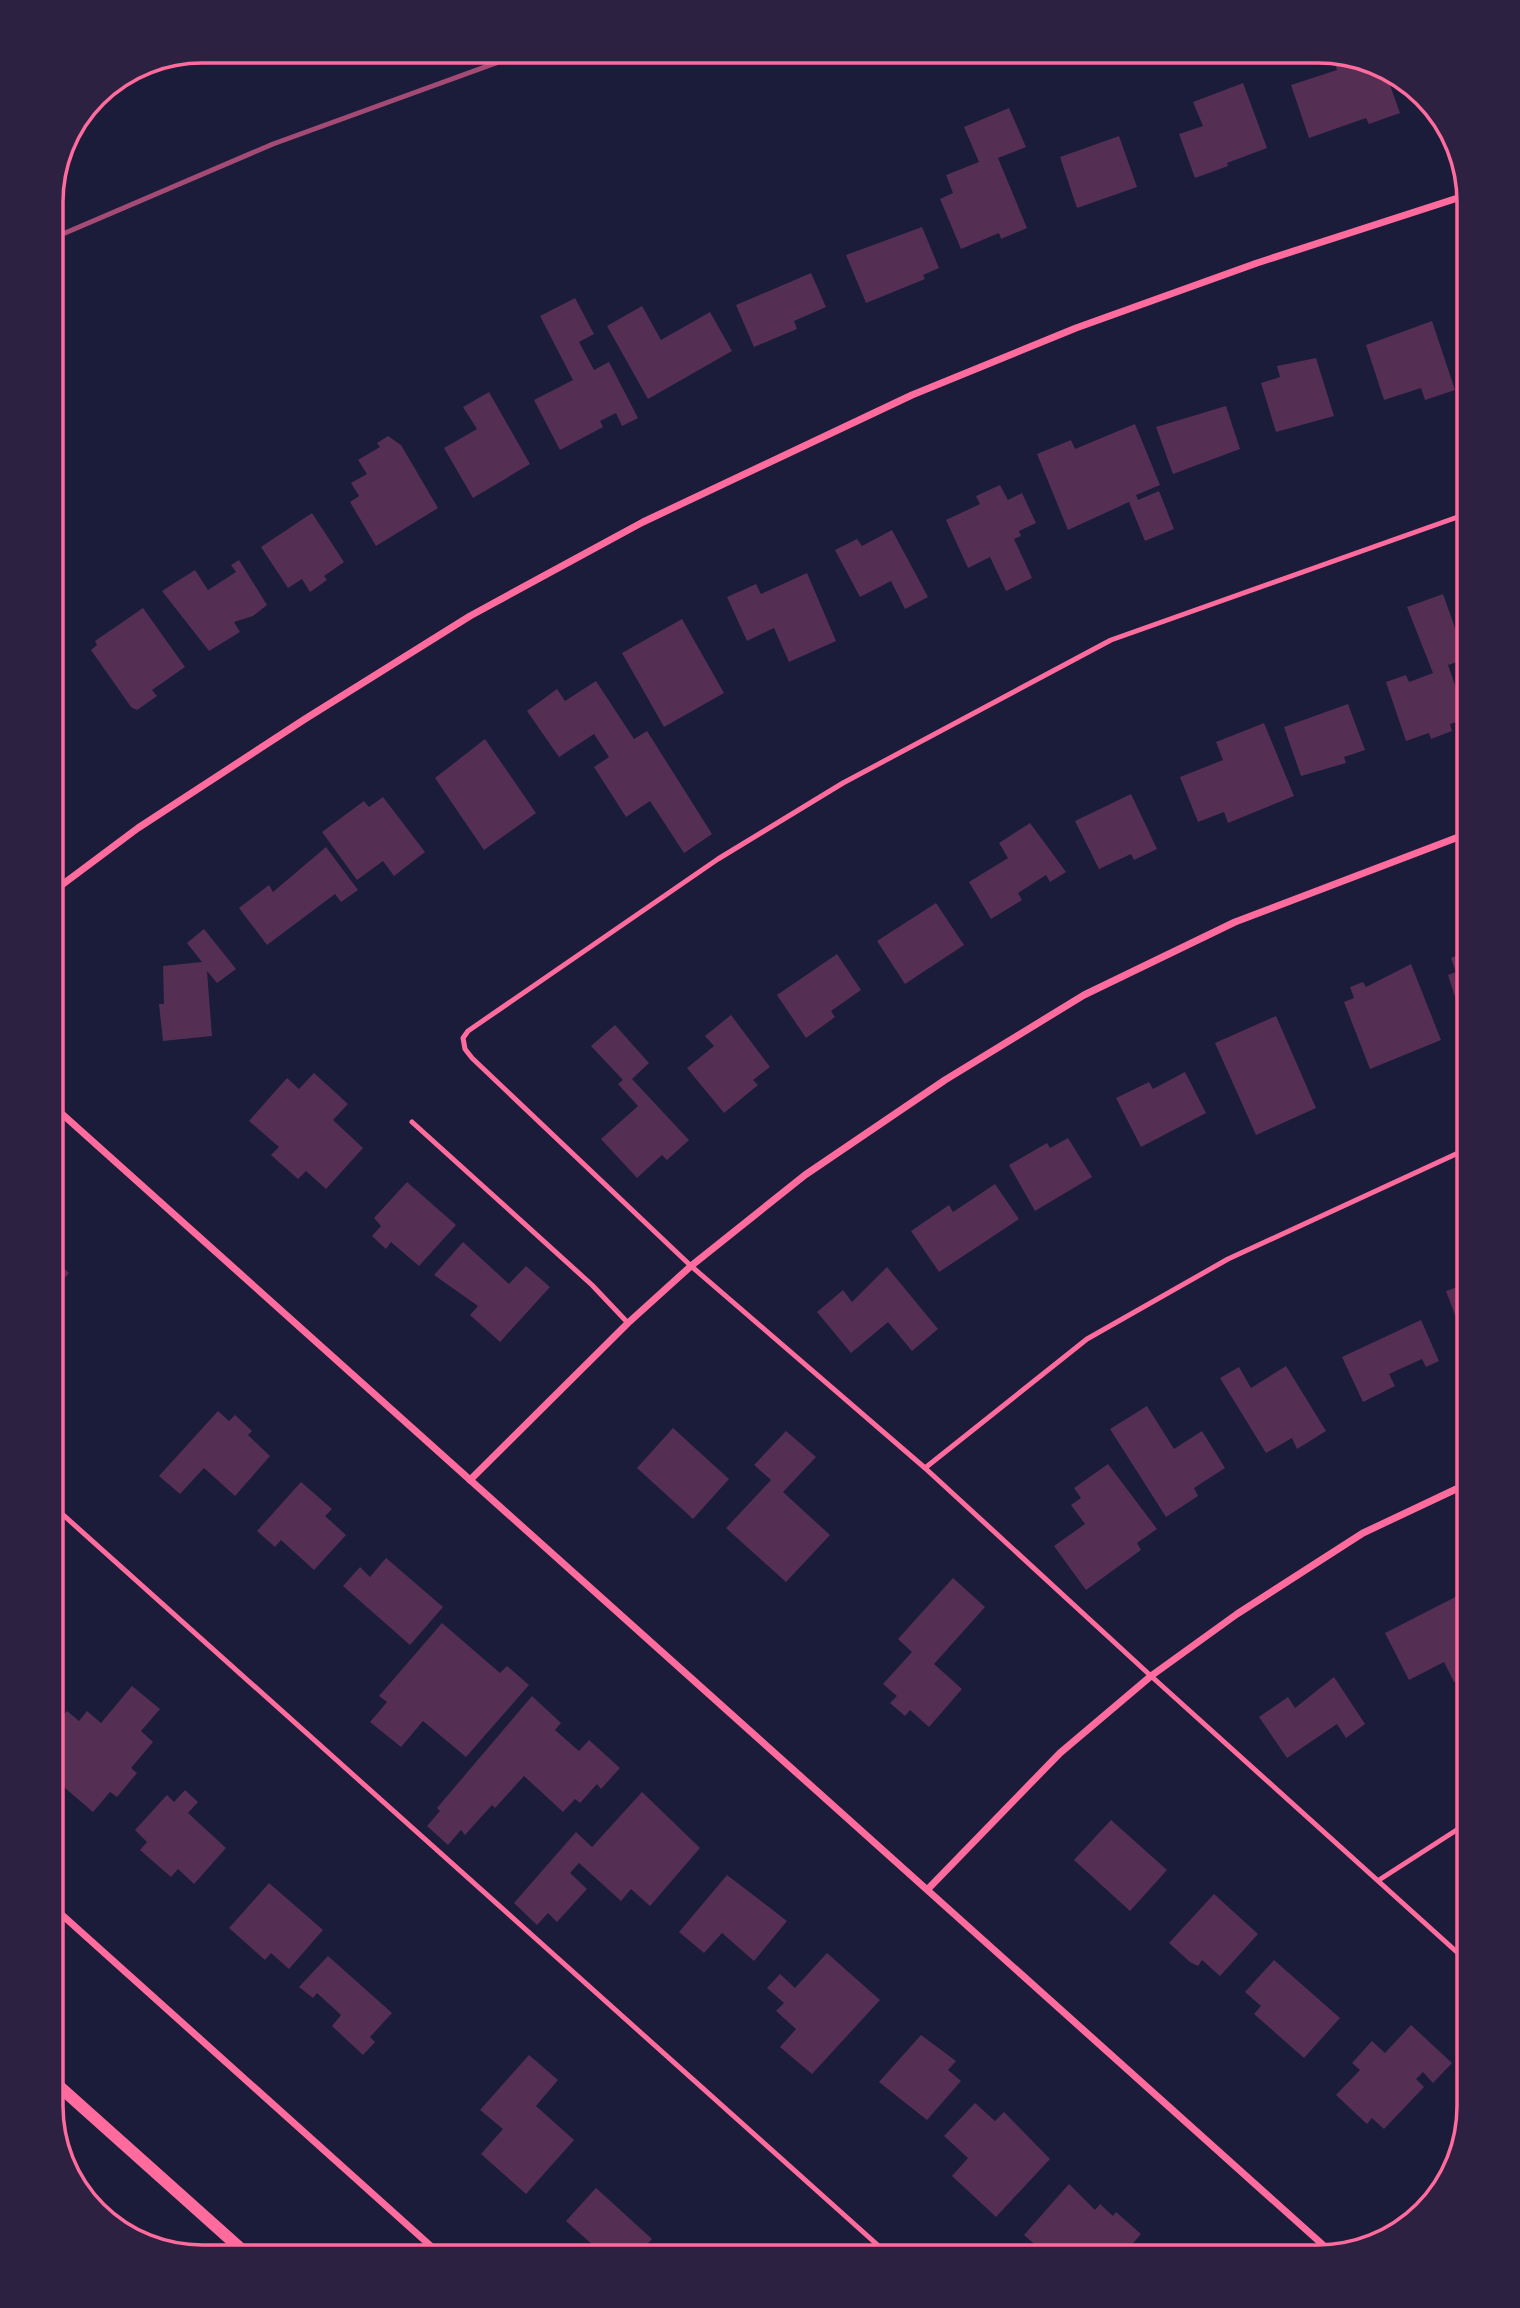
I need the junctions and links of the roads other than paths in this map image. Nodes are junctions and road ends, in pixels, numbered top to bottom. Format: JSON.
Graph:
{"nodes":[{"id":1,"x":1457,"y":198,"type":"edge"},
{"id":2,"x":1457,"y":517,"type":"edge"},
{"id":3,"x":1457,"y":838,"type":"edge"},
{"id":4,"x":63,"y":884,"type":"edge"},
{"id":5,"x":63,"y":1115,"type":"edge"},
{"id":6,"x":412,"y":1122,"type":"dead end"},
{"id":7,"x":1457,"y":1154,"type":"edge"},
{"id":8,"x":691,"y":1266,"type":"junction"},
{"id":9,"x":628,"y":1323,"type":"junction"},
{"id":10,"x":925,"y":1468,"type":"junction"},
{"id":11,"x":470,"y":1480,"type":"junction"},
{"id":12,"x":1457,"y":1489,"type":"edge"},
{"id":13,"x":63,"y":1515,"type":"edge"},
{"id":14,"x":1151,"y":1676,"type":"junction"},
{"id":15,"x":1457,"y":1830,"type":"edge"},
{"id":16,"x":1379,"y":1880,"type":"junction"},
{"id":17,"x":928,"y":1889,"type":"junction"},
{"id":18,"x":63,"y":1916,"type":"edge"},
{"id":19,"x":1457,"y":1952,"type":"edge"},
{"id":20,"x":63,"y":2090,"type":"edge"},
{"id":21,"x":237,"y":2245,"type":"edge"},
{"id":22,"x":430,"y":2245,"type":"edge"},
{"id":23,"x":878,"y":2245,"type":"edge"},
{"id":24,"x":1323,"y":2245,"type":"edge"}],
"edges":[{"from":1,"to":4,"type":"street"},
{"from":2,"to":8,"type":"lane"},
{"from":3,"to":8,"type":"street"},
{"from":5,"to":11,"type":"street"},
{"from":6,"to":9,"type":"lane"},
{"from":7,"to":10,"type":"lane"},
{"from":8,"to":9,"type":"street"},
{"from":8,"to":10,"type":"lane"},
{"from":9,"to":11,"type":"street"},
{"from":10,"to":14,"type":"lane"},
{"from":11,"to":17,"type":"street"},
{"from":12,"to":14,"type":"street"},
{"from":13,"to":23,"type":"lane"},
{"from":14,"to":16,"type":"lane"},
{"from":14,"to":17,"type":"street"},
{"from":15,"to":16,"type":"lane"},
{"from":16,"to":19,"type":"lane"},
{"from":17,"to":24,"type":"street"},
{"from":18,"to":22,"type":"street"},
{"from":20,"to":21,"type":"street"}]}
